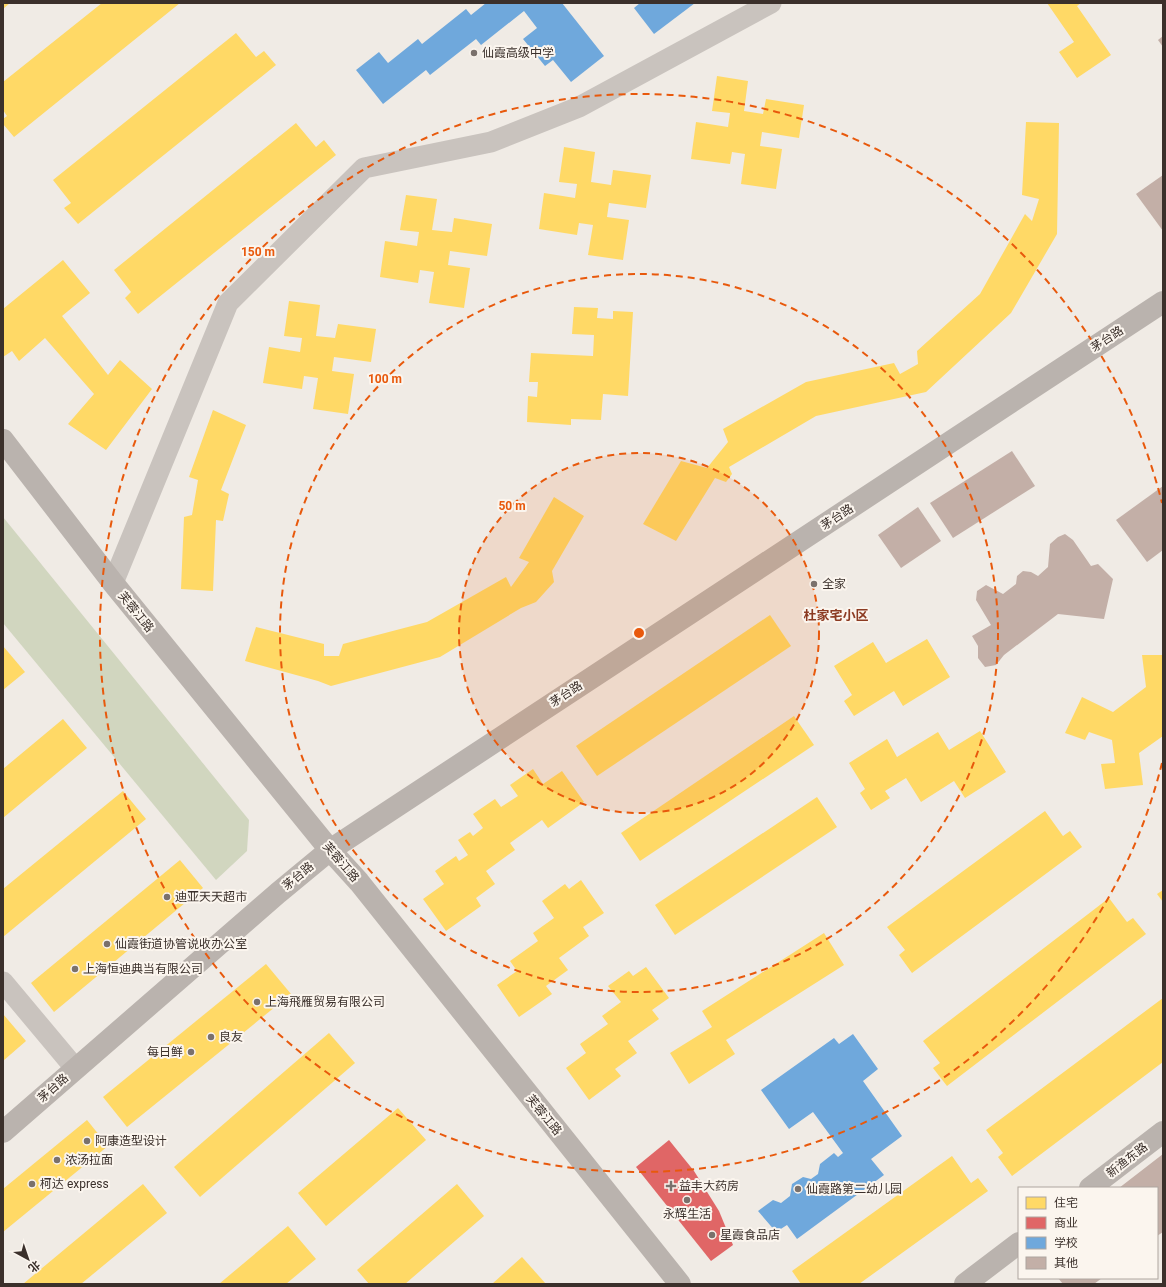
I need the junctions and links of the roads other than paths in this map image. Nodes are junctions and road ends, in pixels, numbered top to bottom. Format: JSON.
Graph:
{"nodes":[{"id":1,"x":771,"y":3,"type":"edge"},
{"id":2,"x":1163,"y":302,"type":"edge"},
{"id":3,"x":3,"y":440,"type":"edge"},
{"id":4,"x":113,"y":583,"type":"junction"},
{"id":5,"x":330,"y":850,"type":"junction"},
{"id":6,"x":3,"y":982,"type":"edge"},
{"id":7,"x":75,"y":1068,"type":"junction"},
{"id":8,"x":3,"y":1132,"type":"edge"},
{"id":9,"x":1163,"y":1132,"type":"edge"},
{"id":10,"x":1091,"y":1187,"type":"edge"},
{"id":11,"x":1018,"y":1244,"type":"edge"},
{"id":12,"x":680,"y":1284,"type":"edge"},
{"id":13,"x":965,"y":1284,"type":"edge"}],
"edges":[{"from":1,"to":4,"type":"street"},
{"from":2,"to":5,"type":"street","name":"茅台路"},
{"from":3,"to":4,"type":"street","name":"芙蓉江路"},
{"from":4,"to":5,"type":"street","name":"芙蓉江路"},
{"from":5,"to":7,"type":"street","name":"茅台路"},
{"from":5,"to":12,"type":"street","name":"芙蓉江路"},
{"from":6,"to":7,"type":"street"},
{"from":7,"to":8,"type":"street","name":"茅台路"},
{"from":9,"to":10,"type":"street","name":"新渔东路"},
{"from":11,"to":13,"type":"street"}]}
